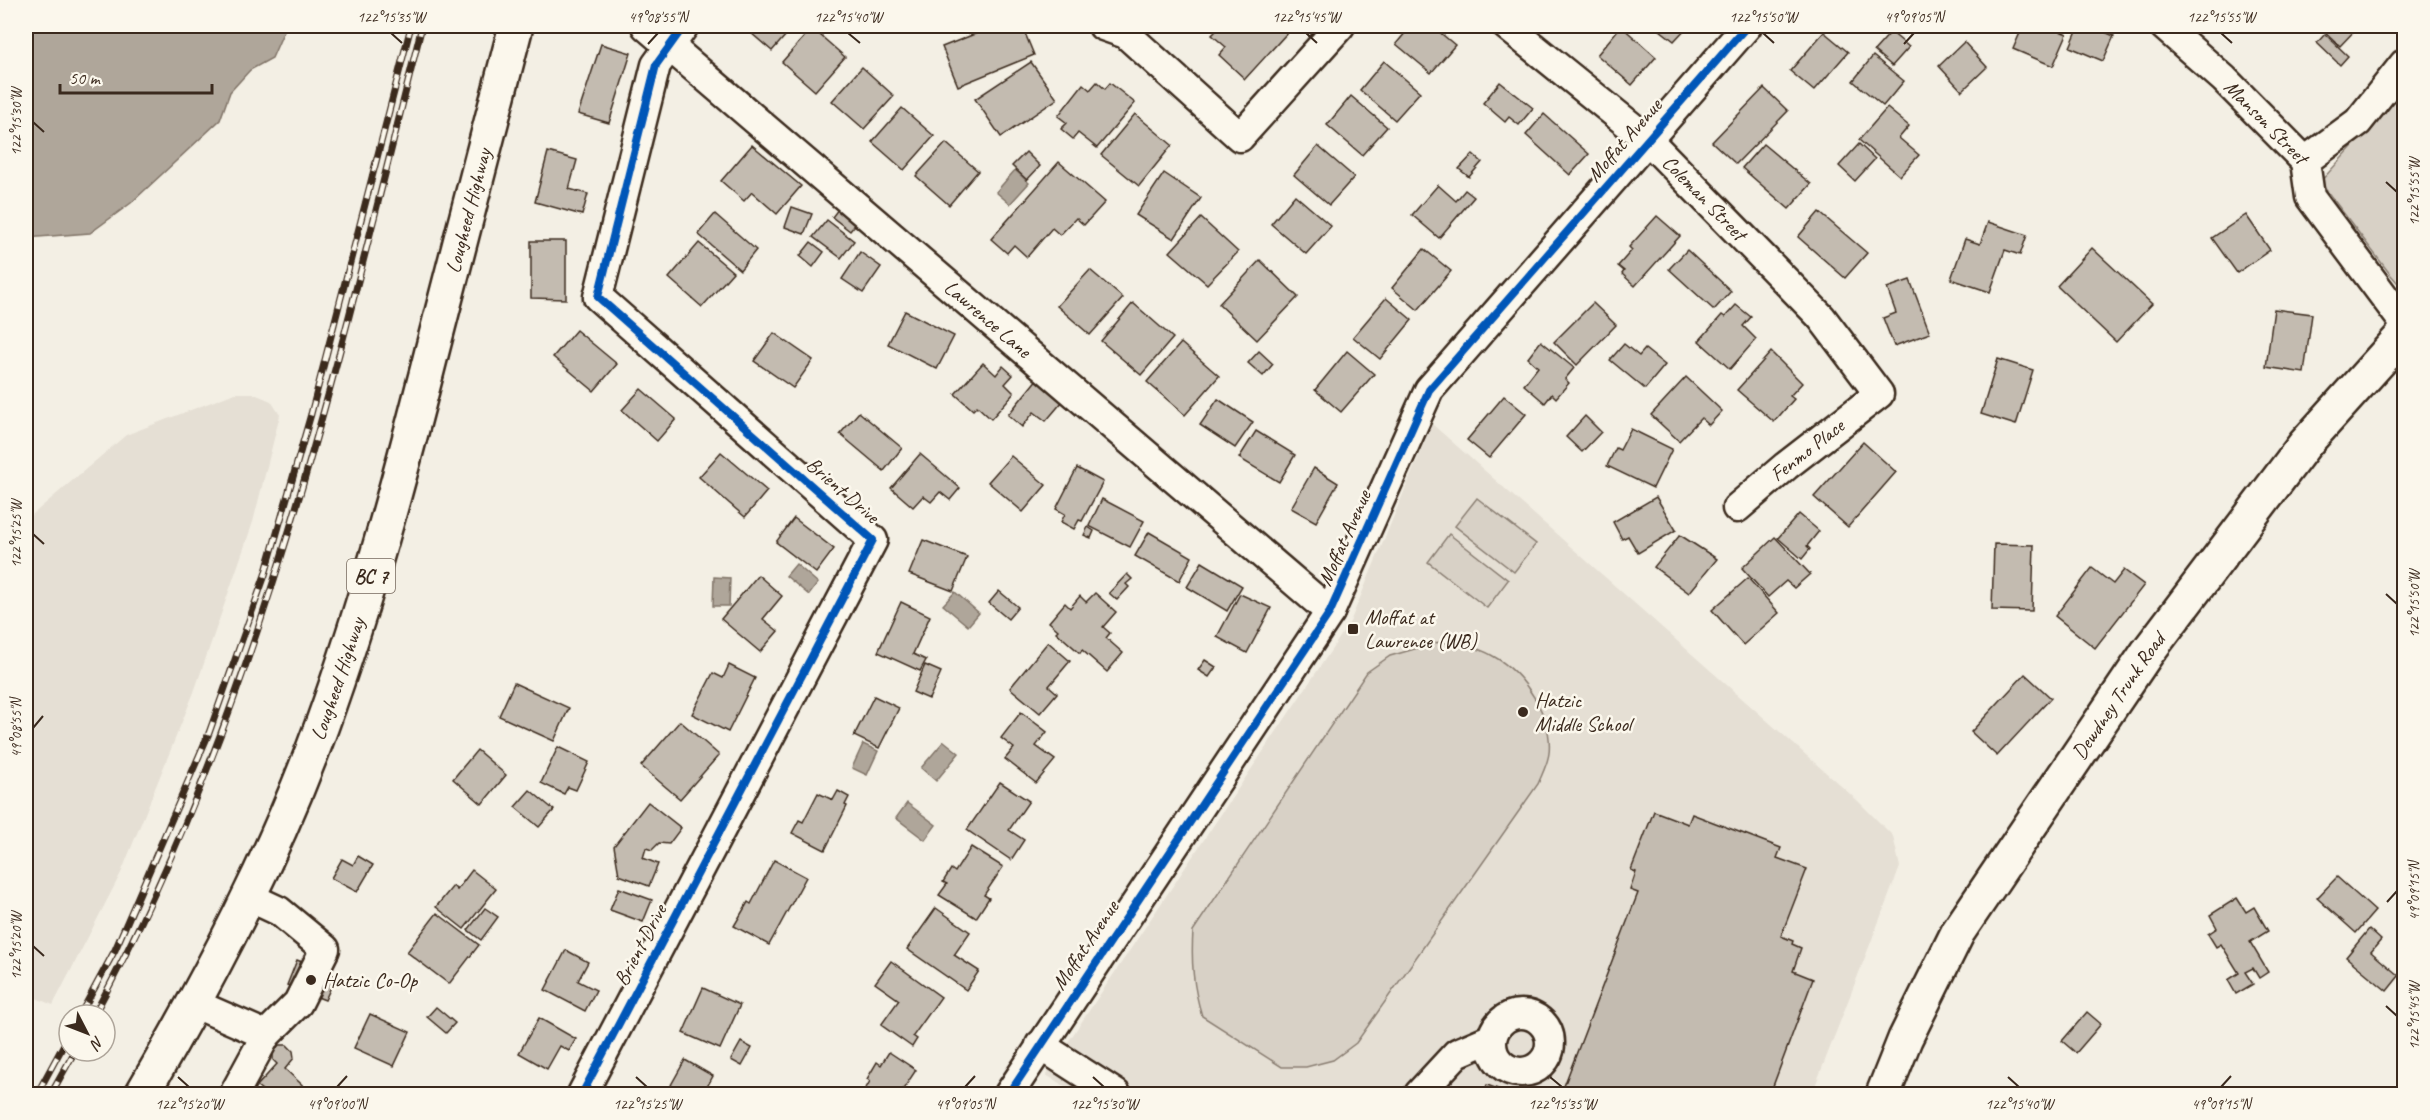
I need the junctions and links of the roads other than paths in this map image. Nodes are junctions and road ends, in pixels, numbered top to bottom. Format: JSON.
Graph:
{"nodes":[{"id":1,"x":516,"y":26,"type":"edge"},
{"id":2,"x":646,"y":26,"type":"edge"},
{"id":3,"x":1103,"y":26,"type":"edge"},
{"id":4,"x":1340,"y":26,"type":"edge"},
{"id":5,"x":1507,"y":26,"type":"edge"},
{"id":6,"x":1747,"y":26,"type":"edge"},
{"id":7,"x":2164,"y":26,"type":"edge"},
{"id":8,"x":677,"y":35,"type":"edge"},
{"id":9,"x":2404,"y":64,"type":"edge"},
{"id":10,"x":1648,"y":140,"type":"junction"},
{"id":11,"x":2305,"y":161,"type":"junction"},
{"id":12,"x":2404,"y":323,"type":"edge"},
{"id":13,"x":2404,"y":334,"type":"edge"},
{"id":14,"x":1879,"y":394,"type":"joint"},
{"id":15,"x":1737,"y":508,"type":"dead end"},
{"id":16,"x":1330,"y":612,"type":"junction"},
{"id":17,"x":249,"y":897,"type":"junction"},
{"id":18,"x":193,"y":1003,"type":"junction"},
{"id":19,"x":266,"y":1035,"type":"junction"},
{"id":20,"x":1492,"y":1038,"type":"dead end"},
{"id":21,"x":1040,"y":1045,"type":"junction"},
{"id":22,"x":142,"y":1095,"type":"edge"},
{"id":23,"x":234,"y":1095,"type":"edge"},
{"id":24,"x":582,"y":1095,"type":"edge"},
{"id":25,"x":1009,"y":1095,"type":"edge"},
{"id":26,"x":1116,"y":1095,"type":"edge"},
{"id":27,"x":1419,"y":1095,"type":"edge"},
{"id":28,"x":1883,"y":1095,"type":"edge"}],
"edges":[{"from":1,"to":17,"type":"main road","name":"Lougheed Highway","number":"BC 7"},
{"from":2,"to":8,"type":"street","name":"Lawrence Lane"},
{"from":3,"to":4,"type":"street"},
{"from":5,"to":10,"type":"street","name":"Coleman Street"},
{"from":6,"to":10,"type":"street","name":"Moffat Avenue"},
{"from":7,"to":11,"type":"street","name":"Manson Street"},
{"from":8,"to":16,"type":"street","name":"Lawrence Lane"},
{"from":8,"to":24,"type":"street","name":"Brient Drive"},
{"from":9,"to":11,"type":"street"},
{"from":10,"to":14,"type":"street","name":"Coleman Street"},
{"from":10,"to":16,"type":"street","name":"Moffat Avenue"},
{"from":11,"to":12,"type":"street","name":"Manson Street"},
{"from":13,"to":28,"type":"main road","name":"Dewdney Trunk Road"},
{"from":14,"to":15,"type":"street","name":"Fenmo Place"},
{"from":16,"to":21,"type":"street","name":"Moffat Avenue"},
{"from":17,"to":18,"type":"main road","name":"Lougheed Highway","number":"BC 7"},
{"from":17,"to":19,"type":"street"},
{"from":18,"to":19,"type":"street"},
{"from":18,"to":22,"type":"main road","name":"Lougheed Highway","number":"BC 7"},
{"from":19,"to":23,"type":"street"},
{"from":20,"to":27,"type":"street"},
{"from":21,"to":25,"type":"street","name":"Moffat Avenue"},
{"from":21,"to":26,"type":"street"}]}
